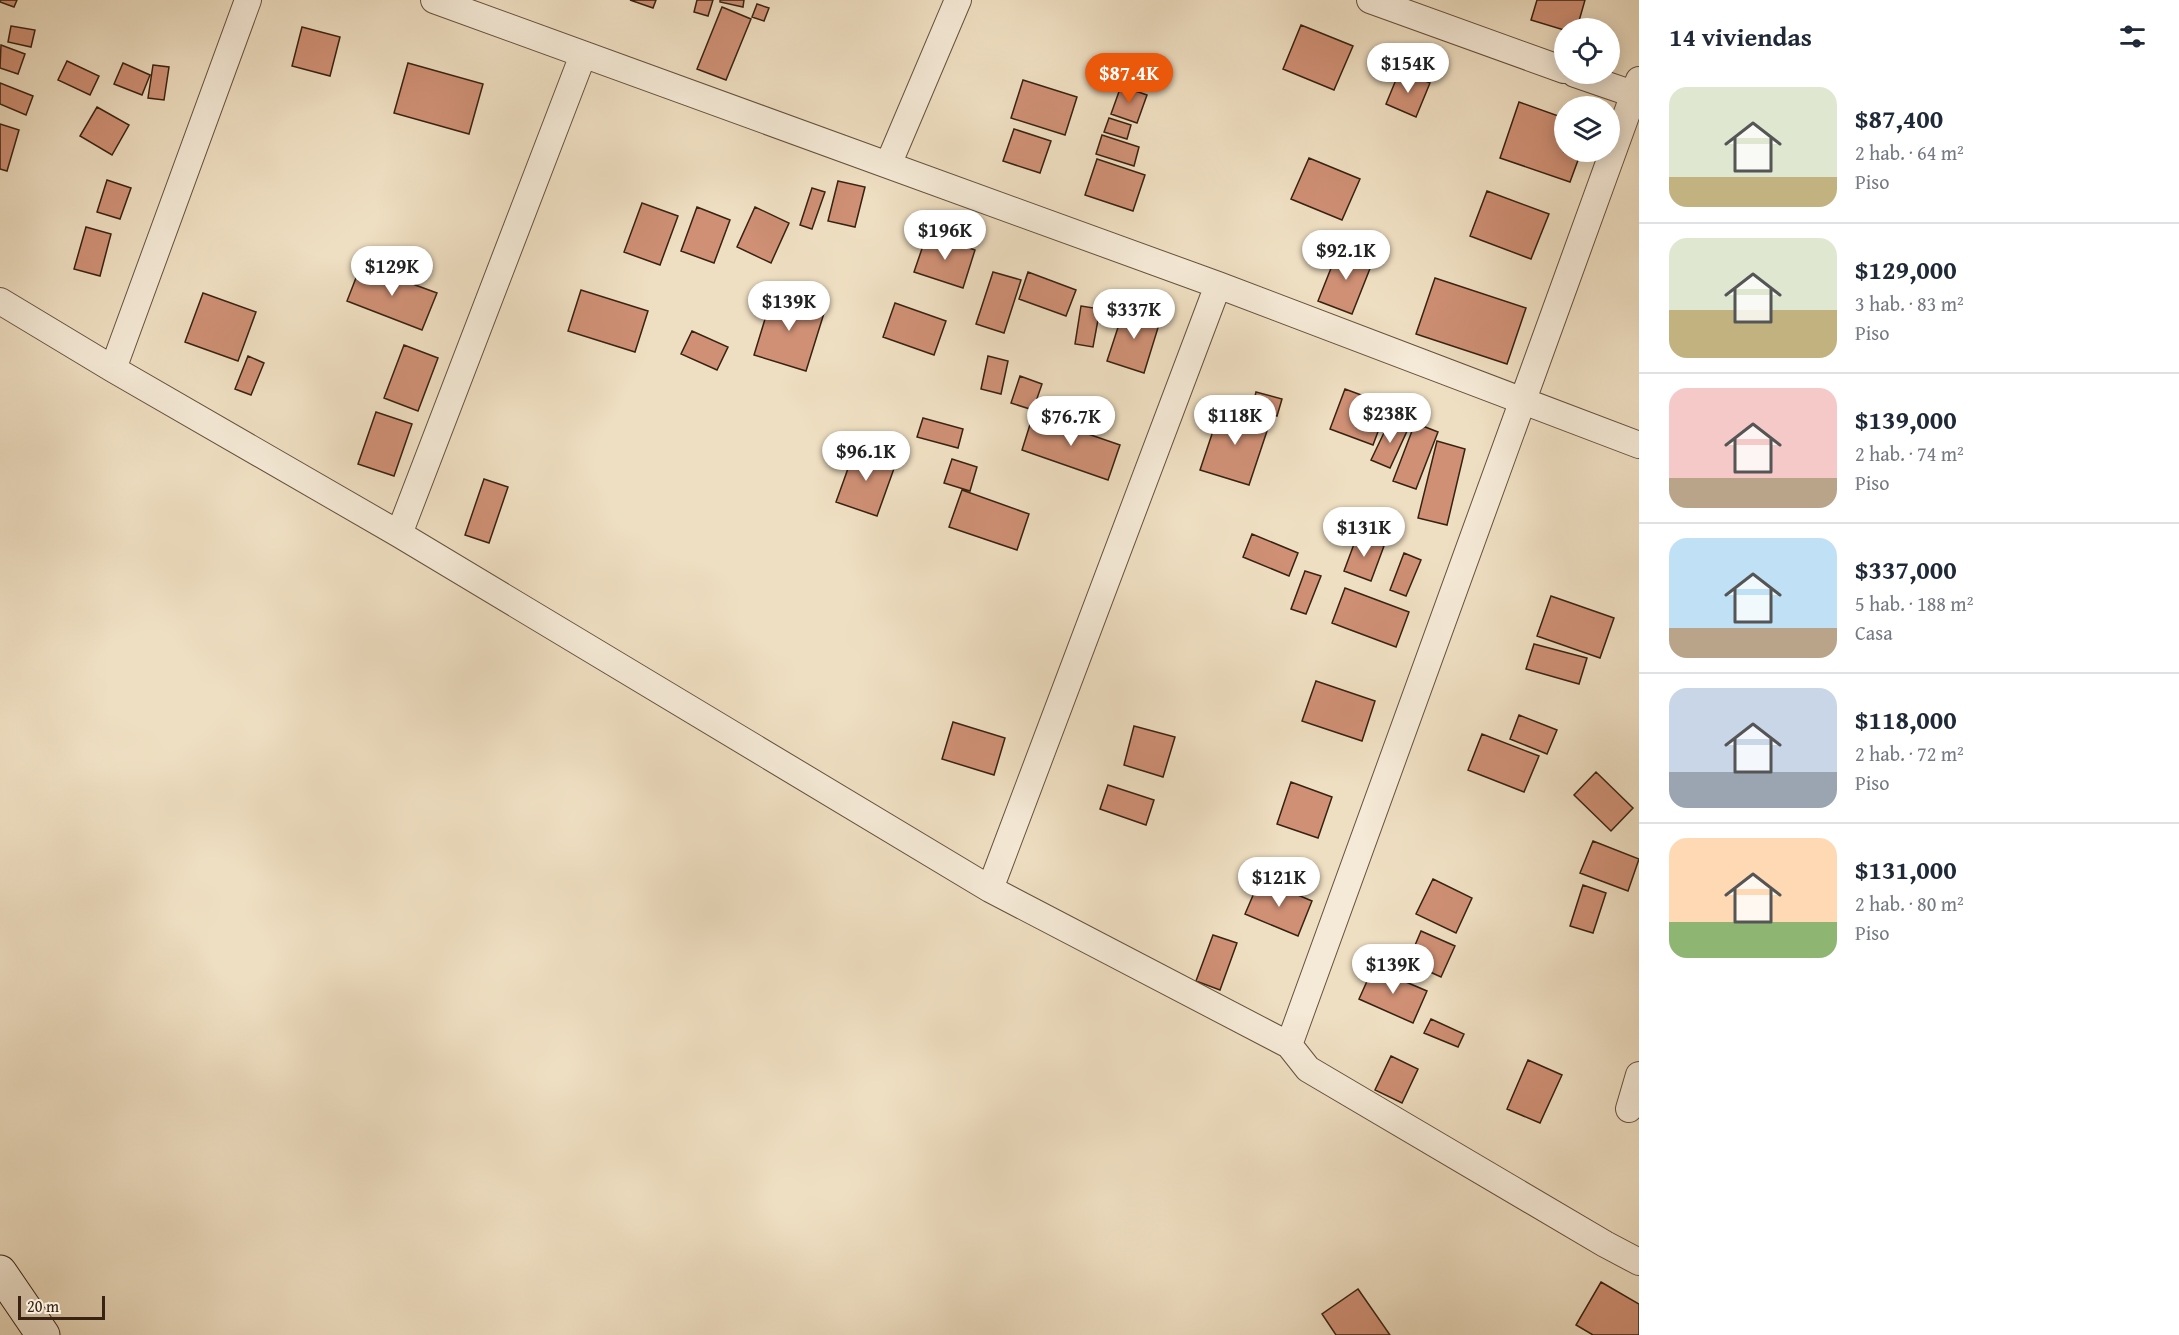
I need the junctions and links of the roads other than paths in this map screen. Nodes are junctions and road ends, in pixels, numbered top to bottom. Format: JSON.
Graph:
{"nodes":[{"id":1,"x":248,"y":0,"type":"edge"},
{"id":2,"x":435,"y":0,"type":"edge"},
{"id":3,"x":958,"y":0,"type":"edge"},
{"id":4,"x":1370,"y":0,"type":"edge"},
{"id":5,"x":582,"y":55,"type":"junction"},
{"id":6,"x":1554,"y":66,"type":"edge"},
{"id":7,"x":1614,"y":84,"type":"edge"},
{"id":8,"x":1637,"y":90,"type":"edge"},
{"id":9,"x":888,"y":165,"type":"junction"},
{"id":10,"x":1218,"y":285,"type":"junction"},
{"id":11,"x":0,"y":301,"type":"edge"},
{"id":12,"x":113,"y":369,"type":"junction"},
{"id":13,"x":1524,"y":400,"type":"junction"},
{"id":14,"x":1639,"y":445,"type":"edge"},
{"id":15,"x":399,"y":534,"type":"junction"},
{"id":16,"x":990,"y":889,"type":"junction"},
{"id":17,"x":1289,"y":1045,"type":"junction"},
{"id":18,"x":1639,"y":1075,"type":"edge"},
{"id":19,"x":1629,"y":1109,"type":"dead end"},
{"id":20,"x":1639,"y":1262,"type":"edge"},
{"id":21,"x":0,"y":1272,"type":"edge"},
{"id":22,"x":43,"y":1335,"type":"edge"}],
"edges":[{"from":1,"to":12,"type":"street"},
{"from":2,"to":5,"type":"street"},
{"from":3,"to":9,"type":"street"},
{"from":4,"to":6,"type":"street"},
{"from":5,"to":9,"type":"street"},
{"from":5,"to":15,"type":"street"},
{"from":7,"to":8,"type":"street"},
{"from":8,"to":13,"type":"street"},
{"from":9,"to":10,"type":"street"},
{"from":10,"to":13,"type":"street"},
{"from":10,"to":16,"type":"street"},
{"from":11,"to":12,"type":"street"},
{"from":12,"to":15,"type":"street"},
{"from":13,"to":14,"type":"street"},
{"from":13,"to":17,"type":"street"},
{"from":15,"to":16,"type":"street"},
{"from":16,"to":17,"type":"street"},
{"from":17,"to":20,"type":"street"},
{"from":18,"to":19,"type":"street"},
{"from":21,"to":22,"type":"main road"}]}
